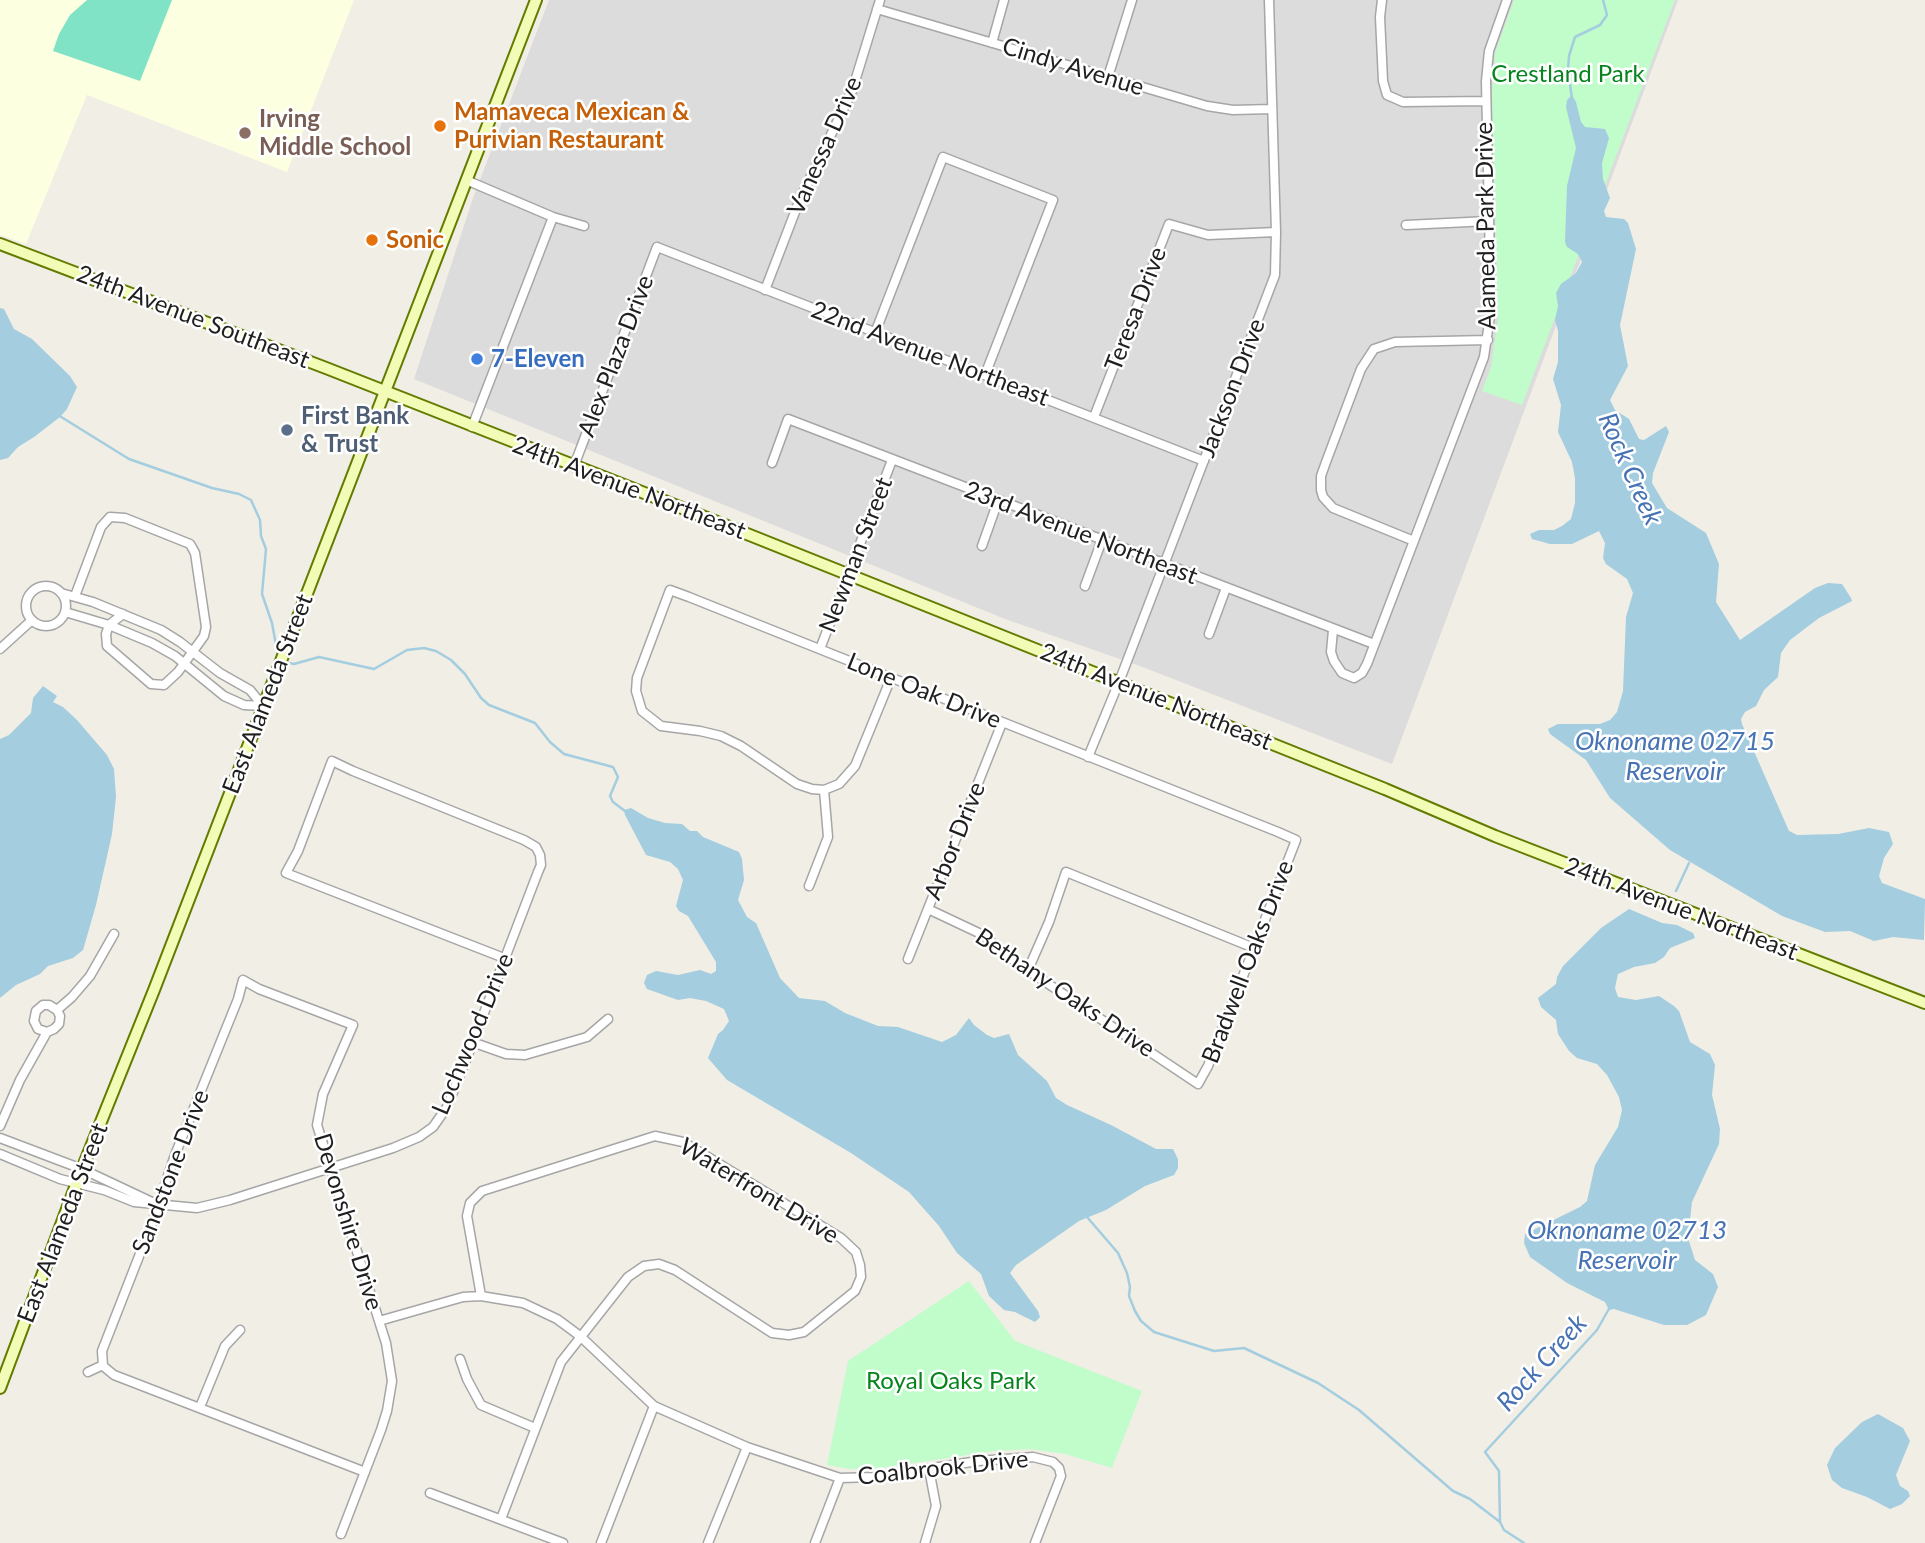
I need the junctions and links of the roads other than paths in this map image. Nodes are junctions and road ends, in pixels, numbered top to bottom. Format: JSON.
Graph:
{"nodes":[{"id":1,"x":536,"y":0,"type":"edge"},
{"id":2,"x":1004,"y":0,"type":"edge"},
{"id":3,"x":1132,"y":0,"type":"edge"},
{"id":4,"x":1269,"y":0,"type":"edge"},
{"id":5,"x":1382,"y":0,"type":"edge"},
{"id":6,"x":1507,"y":0,"type":"edge"},
{"id":7,"x":879,"y":5,"type":"edge"},
{"id":8,"x":992,"y":43,"type":"junction"},
{"id":9,"x":1108,"y":77,"type":"junction"},
{"id":10,"x":1485,"y":101,"type":"junction"},
{"id":11,"x":1272,"y":109,"type":"junction"},
{"id":12,"x":466,"y":180,"type":"junction"},
{"id":13,"x":553,"y":217,"type":"junction"},
{"id":14,"x":1489,"y":221,"type":"junction"},
{"id":15,"x":1406,"y":225,"type":"dead end"},
{"id":16,"x":584,"y":226,"type":"dead end"},
{"id":17,"x":1276,"y":232,"type":"junction"},
{"id":18,"x":0,"y":244,"type":"edge"},
{"id":19,"x":657,"y":247,"type":"joint"},
{"id":20,"x":765,"y":290,"type":"junction"},
{"id":21,"x":875,"y":333,"type":"junction"},
{"id":22,"x":1488,"y":340,"type":"junction"},
{"id":23,"x":985,"y":375,"type":"junction"},
{"id":24,"x":386,"y":392,"type":"junction"},
{"id":25,"x":1094,"y":417,"type":"junction"},
{"id":26,"x":472,"y":426,"type":"junction"},
{"id":27,"x":892,"y":460,"type":"junction"},
{"id":28,"x":1204,"y":461,"type":"junction"},
{"id":29,"x":772,"y":463,"type":"dead end"},
{"id":30,"x":574,"y":466,"type":"junction"},
{"id":31,"x":998,"y":501,"type":"junction"},
{"id":32,"x":1102,"y":541,"type":"junction"},
{"id":33,"x":1414,"y":541,"type":"junction"},
{"id":34,"x":982,"y":546,"type":"dead end"},
{"id":35,"x":1163,"y":564,"type":"junction"},
{"id":36,"x":849,"y":575,"type":"junction"},
{"id":37,"x":1085,"y":586,"type":"dead end"},
{"id":38,"x":1226,"y":588,"type":"junction"},
{"id":39,"x":61,"y":593,"type":"junction"},
{"id":40,"x":75,"y":596,"type":"junction"},
{"id":41,"x":65,"y":612,"type":"junction"},
{"id":42,"x":124,"y":614,"type":"junction"},
{"id":43,"x":32,"y":620,"type":"junction"},
{"id":44,"x":109,"y":625,"type":"junction"},
{"id":45,"x":1332,"y":630,"type":"junction"},
{"id":46,"x":1209,"y":634,"type":"dead end"},
{"id":47,"x":1374,"y":644,"type":"junction"},
{"id":48,"x":0,"y":649,"type":"edge"},
{"id":49,"x":820,"y":649,"type":"junction"},
{"id":50,"x":193,"y":652,"type":"junction"},
{"id":51,"x":184,"y":663,"type":"junction"},
{"id":52,"x":891,"y":678,"type":"junction"},
{"id":53,"x":1119,"y":682,"type":"junction"},
{"id":54,"x":263,"y":706,"type":"junction"},
{"id":55,"x":1002,"y":723,"type":"junction"},
{"id":56,"x":1088,"y":757,"type":"junction"},
{"id":57,"x":824,"y":790,"type":"junction"},
{"id":58,"x":1296,"y":840,"type":"joint"},
{"id":59,"x":810,"y":886,"type":"dead end"},
{"id":60,"x":928,"y":909,"type":"junction"},
{"id":61,"x":114,"y":934,"type":"dead end"},
{"id":62,"x":1254,"y":948,"type":"junction"},
{"id":63,"x":505,"y":958,"type":"junction"},
{"id":64,"x":908,"y":959,"type":"dead end"},
{"id":65,"x":1028,"y":970,"type":"junction"},
{"id":66,"x":243,"y":980,"type":"joint"},
{"id":67,"x":1925,"y":1003,"type":"edge"},
{"id":68,"x":57,"y":1010,"type":"junction"},
{"id":69,"x":608,"y":1019,"type":"dead end"},
{"id":70,"x":47,"y":1032,"type":"junction"},
{"id":71,"x":472,"y":1042,"type":"junction"},
{"id":72,"x":1198,"y":1084,"type":"joint"},
{"id":73,"x":0,"y":1126,"type":"edge"},
{"id":74,"x":0,"y":1138,"type":"edge"},
{"id":75,"x":0,"y":1154,"type":"edge"},
{"id":76,"x":330,"y":1167,"type":"junction"},
{"id":77,"x":86,"y":1171,"type":"junction"},
{"id":78,"x":81,"y":1185,"type":"junction"},
{"id":79,"x":157,"y":1205,"type":"junction"},
{"id":80,"x":481,"y":1296,"type":"junction"},
{"id":81,"x":379,"y":1321,"type":"junction"},
{"id":82,"x":240,"y":1330,"type":"dead end"},
{"id":83,"x":580,"y":1336,"type":"junction"},
{"id":84,"x":460,"y":1359,"type":"dead end"},
{"id":85,"x":103,"y":1365,"type":"junction"},
{"id":86,"x":88,"y":1373,"type":"dead end"},
{"id":87,"x":0,"y":1388,"type":"edge"},
{"id":88,"x":654,"y":1406,"type":"junction"},
{"id":89,"x":200,"y":1407,"type":"junction"},
{"id":90,"x":535,"y":1428,"type":"junction"},
{"id":91,"x":747,"y":1447,"type":"junction"},
{"id":92,"x":929,"y":1469,"type":"junction"},
{"id":93,"x":365,"y":1472,"type":"junction"},
{"id":94,"x":840,"y":1478,"type":"junction"},
{"id":95,"x":430,"y":1493,"type":"dead end"},
{"id":96,"x":501,"y":1519,"type":"junction"},
{"id":97,"x":341,"y":1534,"type":"dead end"},
{"id":98,"x":563,"y":1543,"type":"edge"},
{"id":99,"x":601,"y":1543,"type":"edge"},
{"id":100,"x":708,"y":1543,"type":"edge"},
{"id":101,"x":815,"y":1543,"type":"edge"},
{"id":102,"x":925,"y":1543,"type":"edge"},
{"id":103,"x":1035,"y":1543,"type":"edge"}],
"edges":[{"from":1,"to":12,"type":"street","name":"East Alameda Street"},
{"from":2,"to":8,"type":"street"},
{"from":3,"to":9,"type":"street"},
{"from":4,"to":11,"type":"street","name":"Jackson Drive"},
{"from":5,"to":10,"type":"street"},
{"from":6,"to":10,"type":"street","name":"Alameda Park Drive"},
{"from":7,"to":8,"type":"street","name":"Cindy Avenue"},
{"from":7,"to":20,"type":"street","name":"Vanessa Drive"},
{"from":8,"to":9,"type":"street","name":"Cindy Avenue"},
{"from":9,"to":11,"type":"street","name":"Cindy Avenue"},
{"from":10,"to":14,"type":"street","name":"Alameda Park Drive"},
{"from":11,"to":17,"type":"street","name":"Jackson Drive"},
{"from":12,"to":13,"type":"street"},
{"from":12,"to":24,"type":"street","name":"East Alameda Street"},
{"from":13,"to":16,"type":"street"},
{"from":13,"to":26,"type":"street"},
{"from":14,"to":15,"type":"street"},
{"from":14,"to":22,"type":"street","name":"Alameda Park Drive"},
{"from":17,"to":25,"type":"street","name":"Teresa Drive"},
{"from":17,"to":28,"type":"street","name":"Jackson Drive"},
{"from":18,"to":24,"type":"street","name":"24th Avenue Southeast"},
{"from":19,"to":20,"type":"street","name":"22nd Avenue Northeast"},
{"from":19,"to":30,"type":"street","name":"Alex Plaza Drive"},
{"from":20,"to":21,"type":"street","name":"22nd Avenue Northeast"},
{"from":21,"to":23,"type":"street","name":"22nd Avenue Northeast"},
{"from":21,"to":23,"type":"street"},
{"from":22,"to":33,"type":"street","name":"Alameda Park Drive"},
{"from":22,"to":33,"type":"street"},
{"from":23,"to":25,"type":"street","name":"22nd Avenue Northeast"},
{"from":24,"to":26,"type":"street","name":"24th Avenue Northeast"},
{"from":24,"to":54,"type":"street","name":"East Alameda Street"},
{"from":25,"to":28,"type":"street","name":"22nd Avenue Northeast"},
{"from":26,"to":30,"type":"street","name":"24th Avenue Northeast"},
{"from":27,"to":29,"type":"street","name":"23rd Avenue Northeast"},
{"from":27,"to":31,"type":"street","name":"23rd Avenue Northeast"},
{"from":27,"to":36,"type":"street","name":"Newman Street"},
{"from":28,"to":35,"type":"street","name":"Jackson Drive"},
{"from":30,"to":36,"type":"street","name":"24th Avenue Northeast"},
{"from":31,"to":32,"type":"street","name":"23rd Avenue Northeast"},
{"from":31,"to":34,"type":"street"},
{"from":32,"to":35,"type":"street","name":"23rd Avenue Northeast"},
{"from":32,"to":37,"type":"street"},
{"from":33,"to":47,"type":"street","name":"Alameda Park Drive"},
{"from":35,"to":38,"type":"street","name":"23rd Avenue Northeast"},
{"from":35,"to":53,"type":"street","name":"Jackson Drive"},
{"from":36,"to":49,"type":"street","name":"Newman Street"},
{"from":36,"to":53,"type":"street","name":"24th Avenue Northeast"},
{"from":38,"to":45,"type":"street","name":"23rd Avenue Northeast"},
{"from":38,"to":46,"type":"street"},
{"from":39,"to":40,"type":"street"},
{"from":39,"to":41,"type":"street"},
{"from":39,"to":43,"type":"street"},
{"from":40,"to":42,"type":"street"},
{"from":40,"to":50,"type":"street"},
{"from":41,"to":43,"type":"street"},
{"from":41,"to":44,"type":"street"},
{"from":42,"to":44,"type":"street"},
{"from":42,"to":50,"type":"street"},
{"from":43,"to":48,"type":"street"},
{"from":44,"to":51,"type":"street"},
{"from":44,"to":51,"type":"street"},
{"from":45,"to":47,"type":"street","name":"23rd Avenue Northeast"},
{"from":45,"to":47,"type":"street","name":"Alameda Park Drive"},
{"from":49,"to":52,"type":"street","name":"Lone Oak Drive"},
{"from":49,"to":57,"type":"street","name":"Lone Oak Drive"},
{"from":50,"to":51,"type":"street"},
{"from":50,"to":54,"type":"street"},
{"from":51,"to":54,"type":"street"},
{"from":52,"to":55,"type":"street","name":"Lone Oak Drive"},
{"from":52,"to":57,"type":"street"},
{"from":53,"to":56,"type":"street","name":"Jackson Drive"},
{"from":53,"to":67,"type":"street","name":"24th Avenue Northeast"},
{"from":54,"to":77,"type":"street","name":"East Alameda Street"},
{"from":55,"to":56,"type":"street","name":"Lone Oak Drive"},
{"from":55,"to":60,"type":"street","name":"Arbor Drive"},
{"from":56,"to":58,"type":"street","name":"Lone Oak Drive"},
{"from":57,"to":59,"type":"street"},
{"from":58,"to":62,"type":"street","name":"Bradwell Oaks Drive"},
{"from":60,"to":64,"type":"street","name":"Arbor Drive"},
{"from":60,"to":65,"type":"street","name":"Bethany Oaks Drive"},
{"from":61,"to":68,"type":"street"},
{"from":62,"to":65,"type":"street"},
{"from":62,"to":72,"type":"street","name":"Bradwell Oaks Drive"},
{"from":63,"to":63,"type":"street","name":"Lochwood Drive"},
{"from":63,"to":71,"type":"street","name":"Lochwood Drive"},
{"from":65,"to":72,"type":"street","name":"Bethany Oaks Drive"},
{"from":66,"to":76,"type":"street","name":"Devonshire Drive"},
{"from":66,"to":79,"type":"street","name":"Sandstone Drive"},
{"from":68,"to":70,"type":"street"},
{"from":68,"to":70,"type":"street"},
{"from":69,"to":71,"type":"street"},
{"from":70,"to":73,"type":"street"},
{"from":71,"to":76,"type":"street","name":"Lochwood Drive"},
{"from":74,"to":77,"type":"street","name":"Lochwood Drive"},
{"from":75,"to":78,"type":"street","name":"Lochwood Drive"},
{"from":76,"to":79,"type":"street","name":"Lochwood Drive"},
{"from":76,"to":81,"type":"street","name":"Devonshire Drive"},
{"from":77,"to":78,"type":"street","name":"East Alameda Street"},
{"from":77,"to":79,"type":"street","name":"Lochwood Drive"},
{"from":78,"to":79,"type":"street","name":"Lochwood Drive"},
{"from":78,"to":87,"type":"street","name":"East Alameda Street"},
{"from":79,"to":85,"type":"street","name":"Sandstone Drive"},
{"from":80,"to":81,"type":"street","name":"Coalbrook Drive"},
{"from":80,"to":83,"type":"street","name":"Coalbrook Drive"},
{"from":80,"to":83,"type":"street","name":"Waterfront Drive"},
{"from":81,"to":93,"type":"street","name":"Devonshire Drive"},
{"from":82,"to":89,"type":"street"},
{"from":83,"to":88,"type":"street","name":"Coalbrook Drive"},
{"from":83,"to":90,"type":"street"},
{"from":84,"to":90,"type":"street"},
{"from":85,"to":86,"type":"street"},
{"from":85,"to":89,"type":"street"},
{"from":88,"to":91,"type":"street","name":"Coalbrook Drive"},
{"from":88,"to":99,"type":"street"},
{"from":89,"to":93,"type":"street"},
{"from":90,"to":96,"type":"street"},
{"from":91,"to":94,"type":"street","name":"Coalbrook Drive"},
{"from":91,"to":100,"type":"street"},
{"from":92,"to":94,"type":"street","name":"Coalbrook Drive"},
{"from":92,"to":102,"type":"street"},
{"from":92,"to":103,"type":"street","name":"Coalbrook Drive"},
{"from":93,"to":97,"type":"street","name":"Devonshire Drive"},
{"from":94,"to":101,"type":"street"},
{"from":95,"to":96,"type":"street"},
{"from":96,"to":98,"type":"street"}]}
